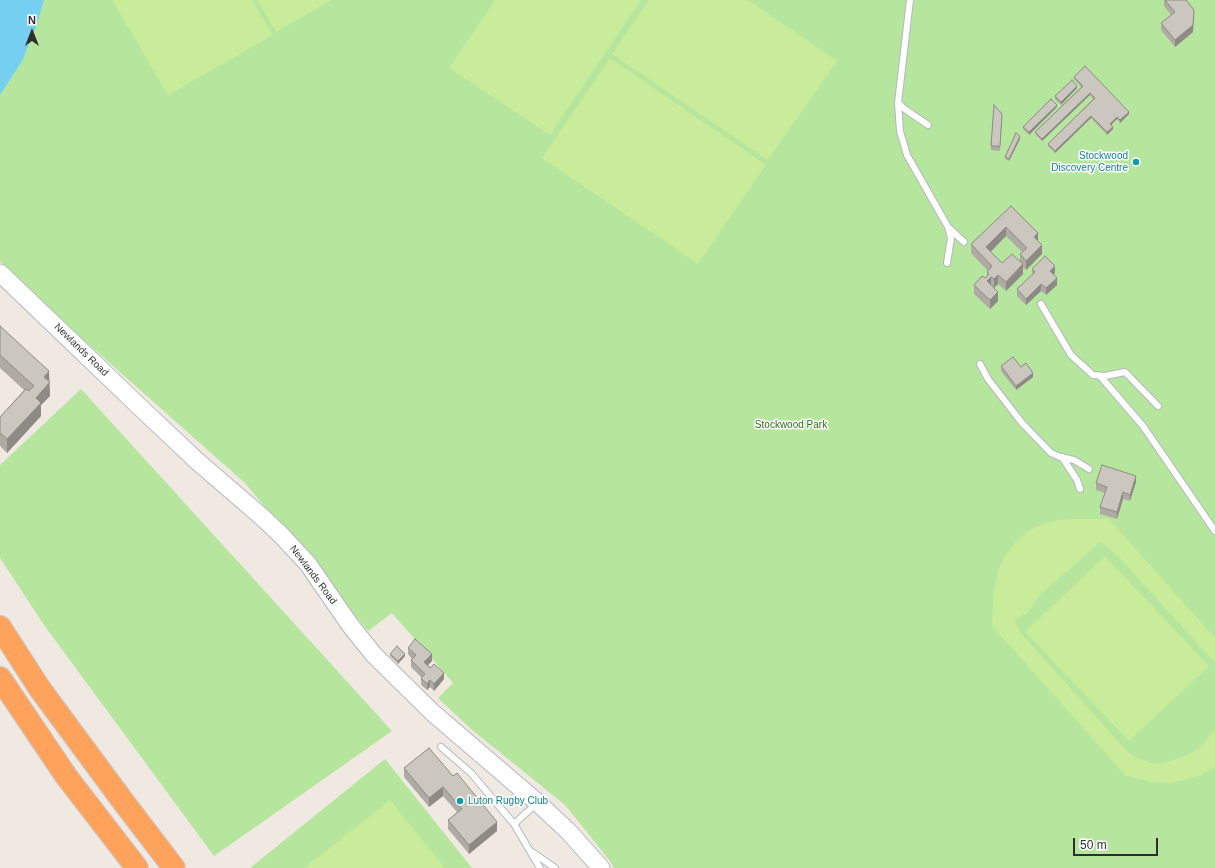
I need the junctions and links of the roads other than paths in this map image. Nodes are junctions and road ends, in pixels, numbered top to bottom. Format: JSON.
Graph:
{"nodes":[{"id":1,"x":910,"y":0,"type":"edge"},
{"id":2,"x":898,"y":103,"type":"junction"},
{"id":3,"x":928,"y":125,"type":"dead end"},
{"id":4,"x":948,"y":227,"type":"junction"},
{"id":5,"x":964,"y":242,"type":"dead end"},
{"id":6,"x":947,"y":263,"type":"dead end"},
{"id":7,"x":0,"y":273,"type":"edge"},
{"id":8,"x":1041,"y":304,"type":"dead end"},
{"id":9,"x":980,"y":364,"type":"dead end"},
{"id":10,"x":1100,"y":376,"type":"junction"},
{"id":11,"x":1158,"y":406,"type":"dead end"},
{"id":12,"x":1062,"y":457,"type":"junction"},
{"id":13,"x":1089,"y":469,"type":"dead end"},
{"id":14,"x":1080,"y":488,"type":"dead end"},
{"id":15,"x":1215,"y":531,"type":"edge"},
{"id":16,"x":0,"y":626,"type":"edge"},
{"id":17,"x":0,"y":678,"type":"edge"},
{"id":18,"x":441,"y":746,"type":"dead end"},
{"id":19,"x":538,"y":803,"type":"junction"},
{"id":20,"x":514,"y":824,"type":"junction"},
{"id":21,"x":531,"y":851,"type":"junction"},
{"id":22,"x":137,"y":868,"type":"edge"},
{"id":23,"x":174,"y":868,"type":"edge"},
{"id":24,"x":540,"y":868,"type":"edge"},
{"id":25,"x":555,"y":868,"type":"edge"},
{"id":26,"x":600,"y":868,"type":"edge"}],
"edges":[{"from":1,"to":2,"type":"lane"},
{"from":2,"to":3,"type":"lane"},
{"from":2,"to":4,"type":"lane"},
{"from":4,"to":5,"type":"lane"},
{"from":4,"to":6,"type":"lane"},
{"from":7,"to":19,"type":"main road","name":"Newlands Road"},
{"from":8,"to":10,"type":"lane"},
{"from":9,"to":12,"type":"lane"},
{"from":10,"to":11,"type":"lane"},
{"from":10,"to":15,"type":"lane"},
{"from":12,"to":13,"type":"lane"},
{"from":12,"to":14,"type":"lane"},
{"from":16,"to":23,"type":"highway"},
{"from":17,"to":22,"type":"highway"},
{"from":18,"to":20,"type":"lane"},
{"from":19,"to":20,"type":"lane"},
{"from":19,"to":26,"type":"main road","name":"Newlands Road"},
{"from":20,"to":21,"type":"lane"},
{"from":21,"to":24,"type":"lane"},
{"from":21,"to":25,"type":"lane"}]}
